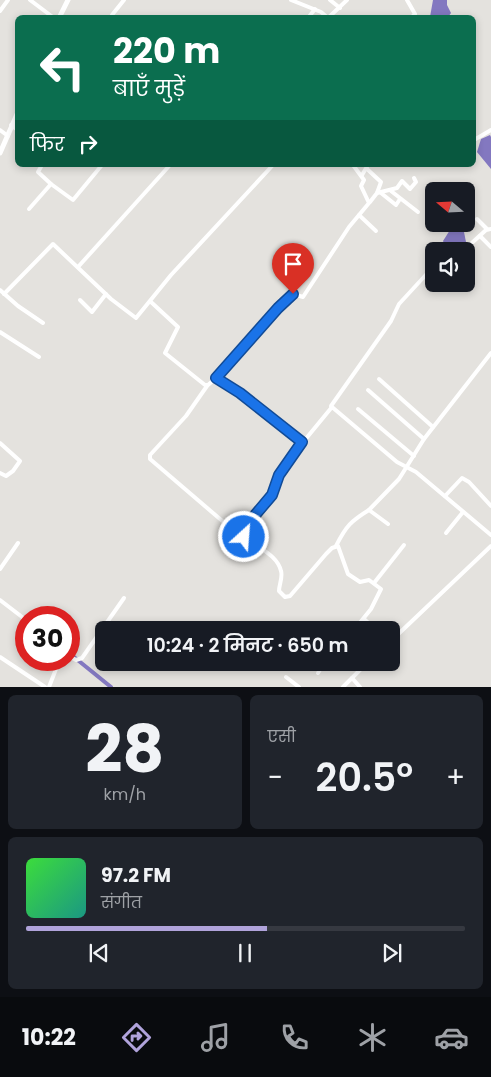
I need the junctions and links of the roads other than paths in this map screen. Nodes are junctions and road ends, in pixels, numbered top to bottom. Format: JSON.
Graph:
{"nodes":[{"id":1,"x":8,"y":0,"type":"edge"},
{"id":2,"x":30,"y":0,"type":"edge"},
{"id":3,"x":68,"y":0,"type":"edge"},
{"id":4,"x":124,"y":0,"type":"edge"},
{"id":5,"x":291,"y":0,"type":"edge"},
{"id":6,"x":330,"y":0,"type":"edge"},
{"id":7,"x":347,"y":0,"type":"edge"},
{"id":8,"x":407,"y":0,"type":"edge"},
{"id":9,"x":340,"y":8,"type":"junction"},
{"id":10,"x":315,"y":9,"type":"junction"},
{"id":11,"x":0,"y":11,"type":"edge"},
{"id":12,"x":50,"y":15,"type":"edge"},
{"id":13,"x":61,"y":15,"type":"edge"},
{"id":14,"x":112,"y":15,"type":"dead end"},
{"id":15,"x":310,"y":15,"type":"edge"},
{"id":16,"x":324,"y":15,"type":"edge"},
{"id":17,"x":332,"y":15,"type":"edge"},
{"id":18,"x":413,"y":15,"type":"edge"},
{"id":19,"x":15,"y":118,"type":"edge"},
{"id":20,"x":11,"y":125,"type":"junction"},
{"id":21,"x":15,"y":128,"type":"edge"},
{"id":22,"x":0,"y":130,"type":"edge"},
{"id":23,"x":491,"y":130,"type":"edge"},
{"id":24,"x":8,"y":136,"type":"junction"},
{"id":25,"x":476,"y":139,"type":"edge"},
{"id":26,"x":0,"y":153,"type":"edge"},
{"id":27,"x":41,"y":167,"type":"edge"},
{"id":28,"x":100,"y":167,"type":"edge"},
{"id":29,"x":168,"y":167,"type":"edge"},
{"id":30,"x":270,"y":167,"type":"edge"},
{"id":31,"x":355,"y":167,"type":"edge"},
{"id":32,"x":367,"y":167,"type":"edge"},
{"id":33,"x":362,"y":175,"type":"junction"},
{"id":34,"x":414,"y":178,"type":"dead end"},
{"id":35,"x":51,"y":184,"type":"junction"},
{"id":36,"x":391,"y":190,"type":"junction"},
{"id":37,"x":379,"y":193,"type":"junction"},
{"id":38,"x":400,"y":199,"type":"junction"},
{"id":39,"x":370,"y":202,"type":"junction"},
{"id":40,"x":29,"y":210,"type":"dead end"},
{"id":41,"x":418,"y":212,"type":"dead end"},
{"id":42,"x":359,"y":215,"type":"junction"},
{"id":43,"x":477,"y":219,"type":"dead end"},
{"id":44,"x":489,"y":229,"type":"edge"},
{"id":45,"x":376,"y":231,"type":"dead end"},
{"id":46,"x":480,"y":236,"type":"junction"},
{"id":47,"x":473,"y":242,"type":"edge"},
{"id":48,"x":491,"y":246,"type":"edge"},
{"id":49,"x":78,"y":267,"type":"junction"},
{"id":50,"x":425,"y":276,"type":"edge"},
{"id":51,"x":0,"y":290,"type":"edge"},
{"id":52,"x":4,"y":294,"type":"junction"},
{"id":53,"x":106,"y":294,"type":"junction"},
{"id":54,"x":80,"y":300,"type":"dead end"},
{"id":55,"x":151,"y":302,"type":"junction"},
{"id":56,"x":43,"y":322,"type":"dead end"},
{"id":57,"x":0,"y":332,"type":"edge"},
{"id":58,"x":491,"y":353,"type":"edge"},
{"id":59,"x":39,"y":357,"type":"dead end"},
{"id":60,"x":216,"y":378,"type":"junction"},
{"id":61,"x":379,"y":379,"type":"dead end"},
{"id":62,"x":207,"y":386,"type":"junction"},
{"id":63,"x":368,"y":390,"type":"dead end"},
{"id":64,"x":332,"y":406,"type":"junction"},
{"id":65,"x":358,"y":409,"type":"dead end"},
{"id":66,"x":433,"y":427,"type":"junction"},
{"id":67,"x":424,"y":439,"type":"junction"},
{"id":68,"x":302,"y":442,"type":"junction"},
{"id":69,"x":0,"y":443,"type":"edge"},
{"id":70,"x":414,"y":456,"type":"junction"},
{"id":71,"x":406,"y":468,"type":"junction"},
{"id":72,"x":1,"y":474,"type":"edge"},
{"id":73,"x":0,"y":482,"type":"edge"},
{"id":74,"x":445,"y":496,"type":"junction"},
{"id":75,"x":491,"y":506,"type":"edge"},
{"id":76,"x":369,"y":510,"type":"junction"},
{"id":77,"x":464,"y":512,"type":"junction"},
{"id":78,"x":388,"y":524,"type":"dead end"},
{"id":79,"x":446,"y":533,"type":"dead end"},
{"id":80,"x":243,"y":534,"type":"junction"},
{"id":81,"x":491,"y":535,"type":"edge"},
{"id":82,"x":18,"y":543,"type":"dead end"},
{"id":83,"x":404,"y":545,"type":"dead end"},
{"id":84,"x":336,"y":546,"type":"junction"},
{"id":85,"x":491,"y":546,"type":"edge"},
{"id":86,"x":0,"y":569,"type":"edge"},
{"id":87,"x":374,"y":584,"type":"junction"},
{"id":88,"x":124,"y":598,"type":"dead end"},
{"id":89,"x":0,"y":600,"type":"edge"},
{"id":90,"x":15,"y":612,"type":"edge"},
{"id":91,"x":364,"y":619,"type":"edge"},
{"id":92,"x":400,"y":632,"type":"edge"},
{"id":93,"x":0,"y":656,"type":"edge"},
{"id":94,"x":80,"y":658,"type":"edge"},
{"id":95,"x":55,"y":671,"type":"edge"},
{"id":96,"x":359,"y":671,"type":"edge"},
{"id":97,"x":286,"y":677,"type":"dead end"},
{"id":98,"x":352,"y":678,"type":"junction"},
{"id":99,"x":47,"y":687,"type":"edge"},
{"id":100,"x":299,"y":687,"type":"edge"},
{"id":101,"x":343,"y":687,"type":"edge"},
{"id":102,"x":360,"y":687,"type":"edge"}],
"edges":[{"from":1,"to":11,"type":"street"},
{"from":2,"to":12,"type":"street"},
{"from":3,"to":13,"type":"street"},
{"from":4,"to":14,"type":"street"},
{"from":5,"to":10,"type":"street"},
{"from":6,"to":9,"type":"street"},
{"from":7,"to":9,"type":"street"},
{"from":8,"to":18,"type":"street"},
{"from":9,"to":17,"type":"street"},
{"from":10,"to":15,"type":"street"},
{"from":10,"to":16,"type":"street"},
{"from":19,"to":20,"type":"street"},
{"from":20,"to":21,"type":"street"},
{"from":20,"to":24,"type":"street"},
{"from":22,"to":24,"type":"street"},
{"from":23,"to":25,"type":"street"},
{"from":24,"to":26,"type":"street"},
{"from":27,"to":35,"type":"street"},
{"from":28,"to":35,"type":"street"},
{"from":29,"to":49,"type":"street"},
{"from":30,"to":55,"type":"street"},
{"from":31,"to":33,"type":"street"},
{"from":32,"to":33,"type":"street"},
{"from":32,"to":37,"type":"street"},
{"from":33,"to":39,"type":"street"},
{"from":34,"to":36,"type":"street"},
{"from":35,"to":40,"type":"street"},
{"from":36,"to":37,"type":"street"},
{"from":36,"to":38,"type":"street"},
{"from":37,"to":38,"type":"street"},
{"from":37,"to":39,"type":"street"},
{"from":38,"to":41,"type":"street"},
{"from":39,"to":42,"type":"street"},
{"from":42,"to":45,"type":"street"},
{"from":42,"to":60,"type":"street"},
{"from":43,"to":44,"type":"street"},
{"from":44,"to":46,"type":"street"},
{"from":46,"to":47,"type":"street"},
{"from":46,"to":48,"type":"street"},
{"from":49,"to":52,"type":"street"},
{"from":49,"to":53,"type":"street"},
{"from":50,"to":64,"type":"street"},
{"from":51,"to":52,"type":"street"},
{"from":52,"to":56,"type":"street"},
{"from":53,"to":54,"type":"street"},
{"from":53,"to":55,"type":"street"},
{"from":55,"to":62,"type":"street"},
{"from":57,"to":59,"type":"street"},
{"from":58,"to":66,"type":"street"},
{"from":60,"to":62,"type":"street"},
{"from":60,"to":68,"type":"street"},
{"from":61,"to":66,"type":"street"},
{"from":62,"to":80,"type":"street"},
{"from":63,"to":67,"type":"street"},
{"from":64,"to":68,"type":"street"},
{"from":64,"to":71,"type":"street"},
{"from":65,"to":70,"type":"street"},
{"from":66,"to":67,"type":"street"},
{"from":67,"to":70,"type":"street"},
{"from":68,"to":80,"type":"street"},
{"from":69,"to":72,"type":"street"},
{"from":70,"to":71,"type":"street"},
{"from":71,"to":74,"type":"street"},
{"from":71,"to":76,"type":"street"},
{"from":72,"to":73,"type":"street"},
{"from":74,"to":75,"type":"street"},
{"from":74,"to":77,"type":"street"},
{"from":76,"to":78,"type":"street"},
{"from":76,"to":84,"type":"street"},
{"from":77,"to":79,"type":"street"},
{"from":77,"to":81,"type":"street"},
{"from":80,"to":84,"type":"street"},
{"from":82,"to":86,"type":"street"},
{"from":83,"to":87,"type":"street"},
{"from":84,"to":87,"type":"street"},
{"from":85,"to":92,"type":"street"},
{"from":87,"to":91,"type":"street"},
{"from":88,"to":94,"type":"street"},
{"from":89,"to":90,"type":"street"},
{"from":93,"to":99,"type":"street"},
{"from":95,"to":99,"type":"street"},
{"from":96,"to":98,"type":"street"},
{"from":97,"to":100,"type":"street"},
{"from":98,"to":101,"type":"street"},
{"from":98,"to":102,"type":"street"}]}
